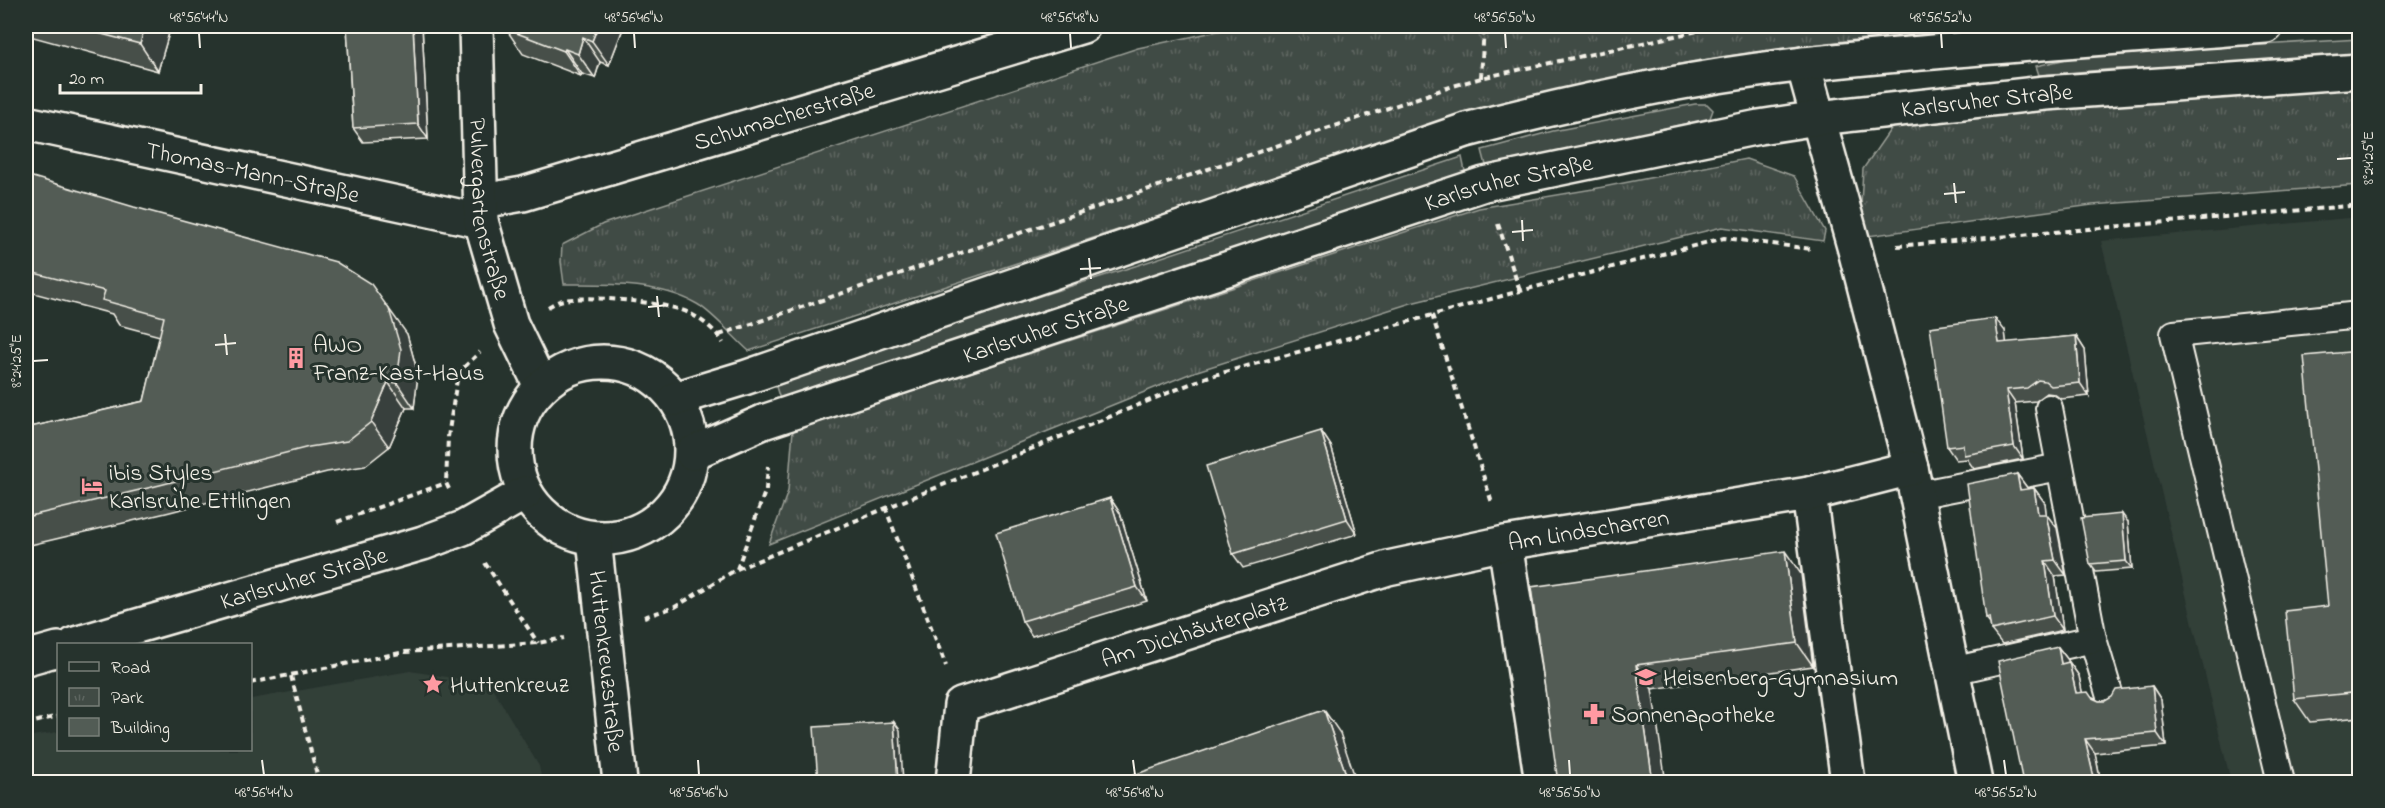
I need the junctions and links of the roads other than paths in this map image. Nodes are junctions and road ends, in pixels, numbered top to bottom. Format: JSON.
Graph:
{"nodes":[{"id":1,"x":476,"y":26,"type":"edge"},
{"id":2,"x":1083,"y":26,"type":"edge"},
{"id":3,"x":2266,"y":26,"type":"edge"},
{"id":4,"x":1803,"y":64,"type":"junction"},
{"id":5,"x":2360,"y":71,"type":"edge"},
{"id":6,"x":1818,"y":118,"type":"junction"},
{"id":7,"x":26,"y":123,"type":"edge"},
{"id":8,"x":482,"y":211,"type":"junction"},
{"id":9,"x":2360,"y":315,"type":"edge"},
{"id":10,"x":541,"y":386,"type":"junction"},
{"id":11,"x":675,"y":399,"type":"junction"},
{"id":12,"x":2049,"y":408,"type":"dead end"},
{"id":13,"x":692,"y":453,"type":"junction"},
{"id":14,"x":2060,"y":467,"type":"junction"},
{"id":15,"x":1914,"y":482,"type":"junction"},
{"id":16,"x":525,"y":493,"type":"junction"},
{"id":17,"x":1809,"y":494,"type":"junction"},
{"id":18,"x":594,"y":539,"type":"junction"},
{"id":19,"x":1505,"y":543,"type":"junction"},
{"id":20,"x":2093,"y":639,"type":"junction"},
{"id":21,"x":82,"y":643,"type":"edge"},
{"id":22,"x":57,"y":649,"type":"edge"},
{"id":23,"x":26,"y":658,"type":"edge"},
{"id":24,"x":1952,"y":671,"type":"junction"},
{"id":25,"x":2111,"y":699,"type":"edge"},
{"id":26,"x":621,"y":783,"type":"edge"},
{"id":27,"x":953,"y":783,"type":"edge"},
{"id":28,"x":1542,"y":783,"type":"edge"},
{"id":29,"x":1848,"y":783,"type":"edge"},
{"id":30,"x":1975,"y":783,"type":"edge"},
{"id":31,"x":2281,"y":783,"type":"edge"}],
"edges":[{"from":1,"to":8,"type":"main road","name":"Pulvergartenstraße"},
{"from":2,"to":8,"type":"main road","name":"Schumacherstraße"},
{"from":3,"to":4,"type":"main road","name":"Karlsruher Straße"},
{"from":4,"to":6,"type":"main road"},
{"from":4,"to":11,"type":"main road","name":"Karlsruher Straße"},
{"from":5,"to":6,"type":"main road","name":"Karlsruher Straße"},
{"from":6,"to":13,"type":"main road","name":"Karlsruher Straße"},
{"from":6,"to":15,"type":"main road"},
{"from":7,"to":8,"type":"main road","name":"Thomas-Mann-Straße"},
{"from":8,"to":10,"type":"main road","name":"Pulvergartenstraße"},
{"from":9,"to":31,"type":"lane"},
{"from":10,"to":11,"type":"main road"},
{"from":10,"to":16,"type":"main road"},
{"from":11,"to":13,"type":"main road"},
{"from":12,"to":14,"type":"lane"},
{"from":13,"to":18,"type":"main road"},
{"from":14,"to":15,"type":"lane"},
{"from":14,"to":20,"type":"lane"},
{"from":15,"to":17,"type":"main road","name":"Am Lindscharren"},
{"from":15,"to":24,"type":"main road"},
{"from":16,"to":18,"type":"main road"},
{"from":16,"to":21,"type":"main road","name":"Karlsruher Straße"},
{"from":17,"to":19,"type":"main road","name":"Am Lindscharren"},
{"from":17,"to":29,"type":"main road"},
{"from":18,"to":26,"type":"main road","name":"Huttenkreuzstraße"},
{"from":19,"to":27,"type":"main road","name":"Am Dickhäuterplatz"},
{"from":19,"to":28,"type":"main road","name":"Am Lindscharren"},
{"from":20,"to":24,"type":"lane"},
{"from":20,"to":25,"type":"lane"},
{"from":22,"to":23,"type":"main road"},
{"from":24,"to":30,"type":"main road"}]}
